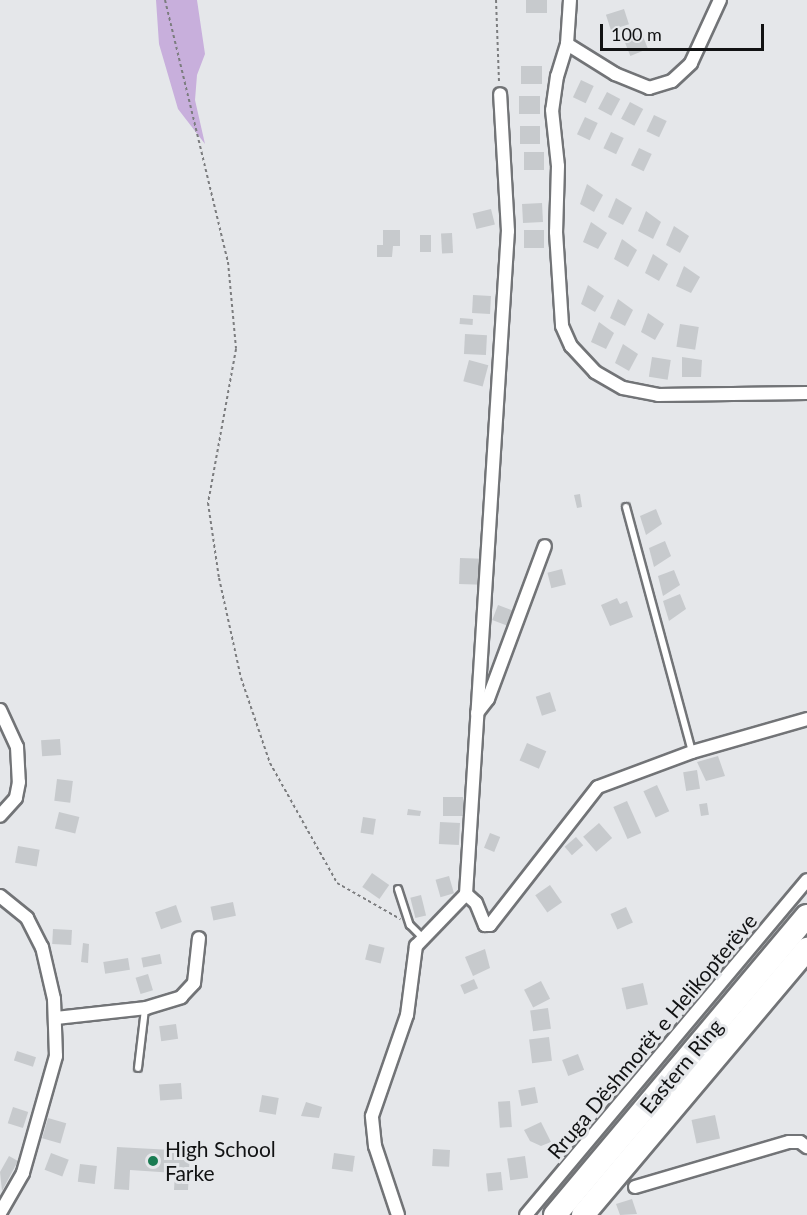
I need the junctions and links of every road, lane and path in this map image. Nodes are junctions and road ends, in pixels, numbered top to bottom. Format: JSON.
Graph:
{"nodes":[{"id":1,"x":165,"y":0,"type":"edge"},
{"id":2,"x":496,"y":0,"type":"edge"},
{"id":3,"x":570,"y":0,"type":"edge"},
{"id":4,"x":720,"y":0,"type":"edge"},
{"id":5,"x":567,"y":45,"type":"junction"},
{"id":6,"x":500,"y":94,"type":"joint"},
{"id":7,"x":807,"y":393,"type":"edge"},
{"id":8,"x":626,"y":507,"type":"dead end"},
{"id":9,"x":545,"y":546,"type":"dead end"},
{"id":10,"x":0,"y":710,"type":"edge"},
{"id":11,"x":476,"y":714,"type":"junction"},
{"id":12,"x":807,"y":719,"type":"edge"},
{"id":13,"x":692,"y":752,"type":"junction"},
{"id":14,"x":0,"y":816,"type":"edge"},
{"id":15,"x":807,"y":880,"type":"edge"},
{"id":16,"x":398,"y":889,"type":"dead end"},
{"id":17,"x":466,"y":894,"type":"junction"},
{"id":18,"x":0,"y":896,"type":"edge"},
{"id":19,"x":807,"y":916,"type":"edge"},
{"id":20,"x":410,"y":925,"type":"junction"},
{"id":21,"x":422,"y":937,"type":"junction"},
{"id":22,"x":199,"y":938,"type":"dead end"},
{"id":23,"x":807,"y":949,"type":"edge"},
{"id":24,"x":146,"y":1008,"type":"junction"},
{"id":25,"x":56,"y":1018,"type":"junction"},
{"id":26,"x":138,"y":1068,"type":"dead end"},
{"id":27,"x":807,"y":1148,"type":"edge"},
{"id":28,"x":635,"y":1187,"type":"dead end"},
{"id":29,"x":556,"y":1212,"type":"edge"},
{"id":30,"x":0,"y":1213,"type":"edge"},
{"id":31,"x":398,"y":1215,"type":"edge"},
{"id":32,"x":526,"y":1215,"type":"edge"},
{"id":33,"x":583,"y":1215,"type":"edge"}],
"edges":[{"from":1,"to":20,"type":"path"},
{"from":2,"to":6,"type":"path"},
{"from":3,"to":5,"type":"street"},
{"from":4,"to":5,"type":"street"},
{"from":5,"to":7,"type":"street"},
{"from":6,"to":11,"type":"street"},
{"from":8,"to":13,"type":"lane"},
{"from":9,"to":11,"type":"street"},
{"from":10,"to":14,"type":"street"},
{"from":11,"to":17,"type":"street"},
{"from":12,"to":13,"type":"street"},
{"from":13,"to":17,"type":"street"},
{"from":15,"to":32,"type":"street","name":"Rruga Dëshmorët e Helikopterëve"},
{"from":16,"to":20,"type":"lane"},
{"from":17,"to":21,"type":"street"},
{"from":18,"to":25,"type":"street"},
{"from":19,"to":29,"type":"highway","name":"Eastern Ring"},
{"from":20,"to":21,"type":"lane"},
{"from":21,"to":31,"type":"street"},
{"from":22,"to":24,"type":"street"},
{"from":23,"to":33,"type":"highway","name":"Eastern Ring"},
{"from":24,"to":25,"type":"street"},
{"from":24,"to":26,"type":"lane"},
{"from":25,"to":30,"type":"street"},
{"from":27,"to":28,"type":"street"}]}
